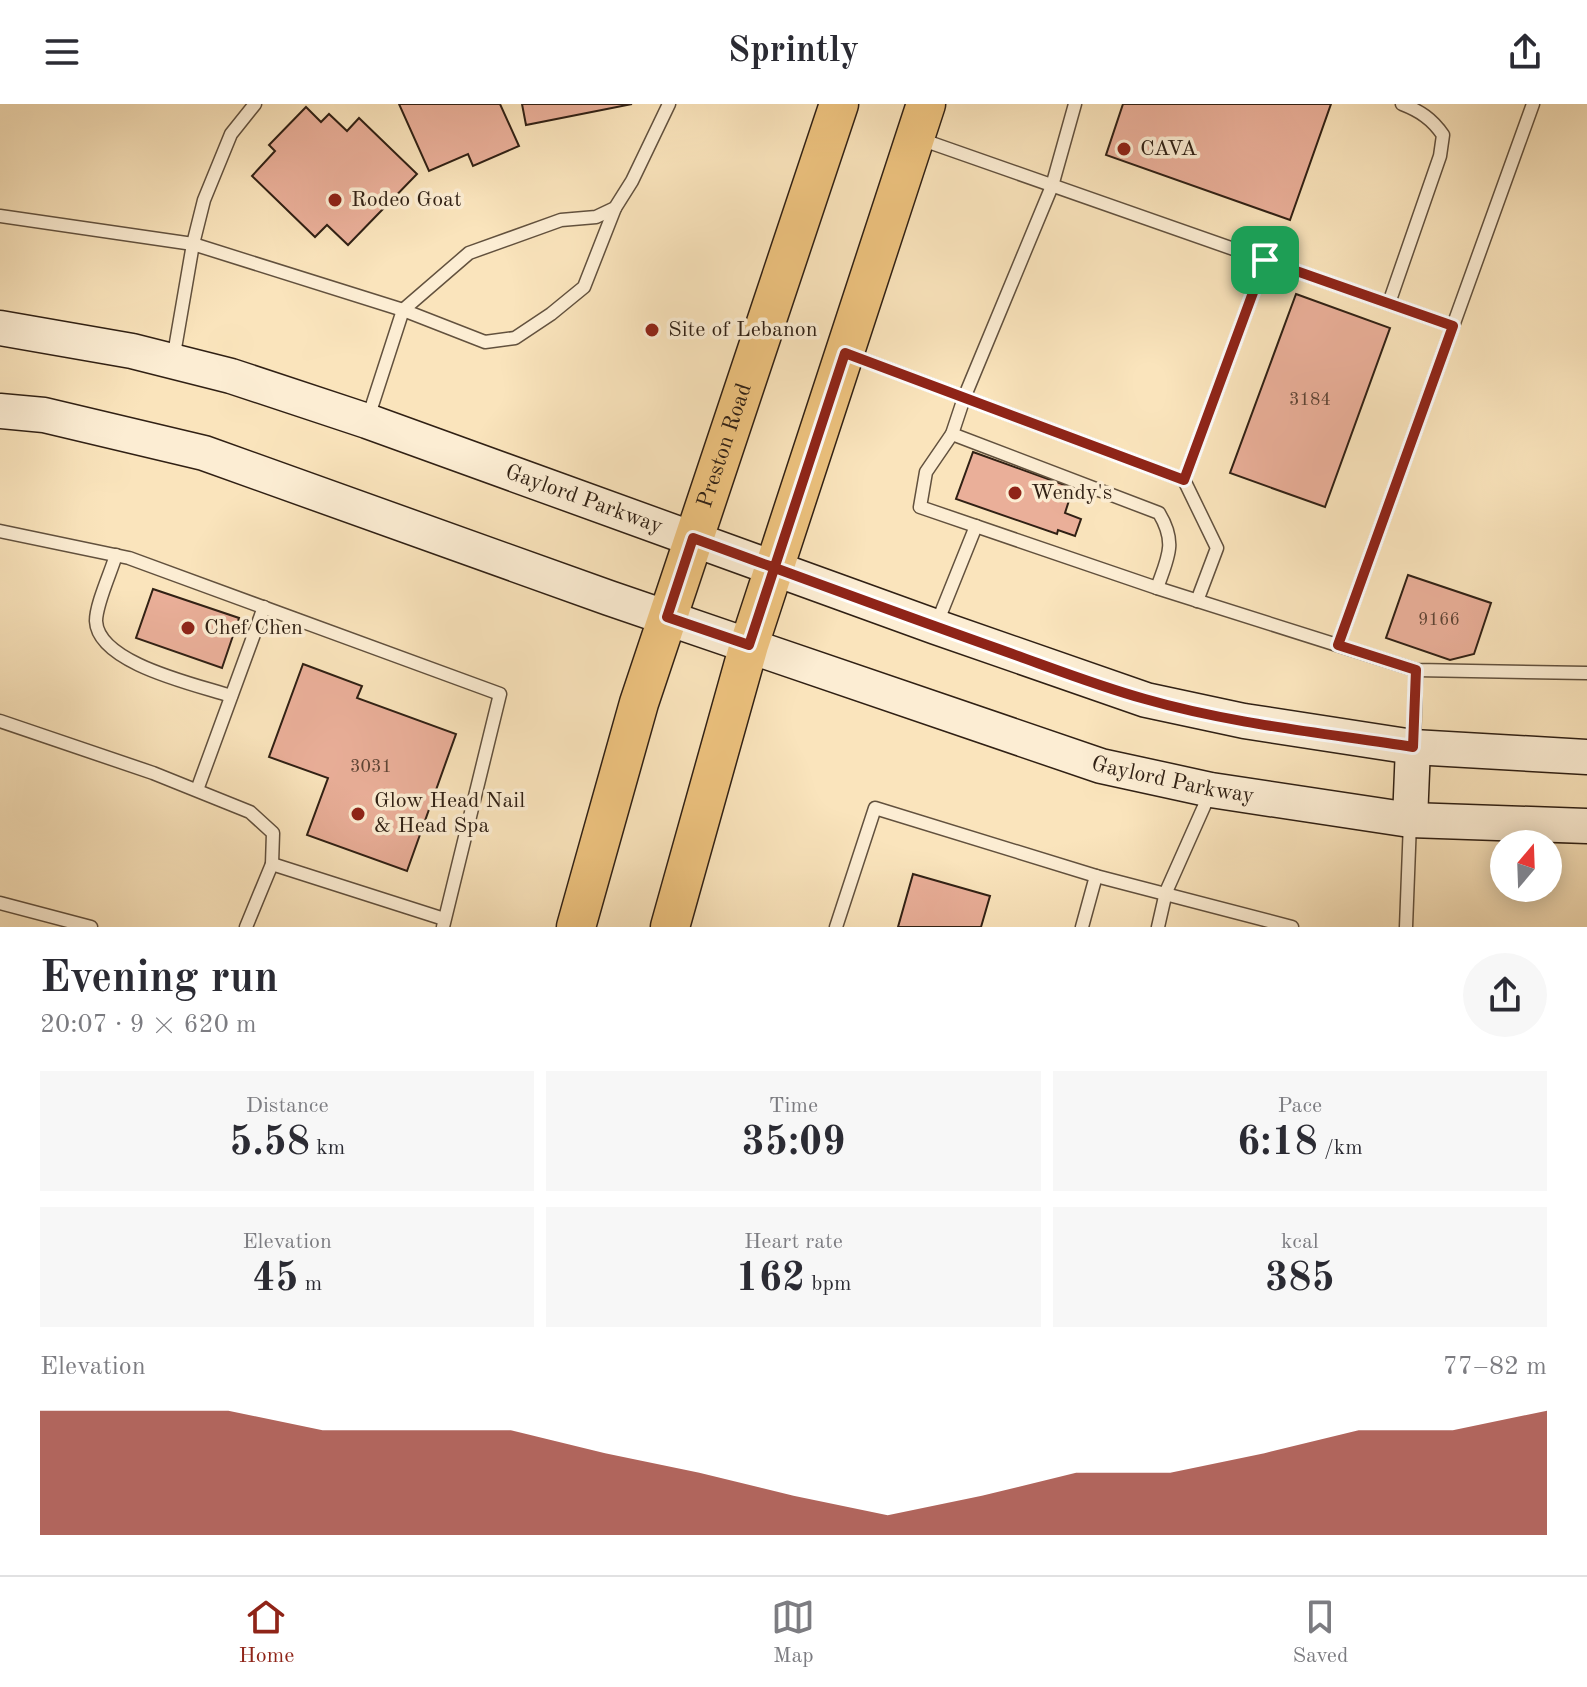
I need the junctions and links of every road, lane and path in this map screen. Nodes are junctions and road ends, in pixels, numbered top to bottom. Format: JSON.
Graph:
{"nodes":[{"id":1,"x":255,"y":104,"type":"edge"},
{"id":2,"x":669,"y":104,"type":"edge"},
{"id":3,"x":839,"y":104,"type":"edge"},
{"id":4,"x":1075,"y":104,"type":"edge"},
{"id":5,"x":1402,"y":104,"type":"edge"},
{"id":6,"x":1533,"y":104,"type":"edge"},
{"id":7,"x":920,"y":121,"type":"edge"},
{"id":8,"x":1052,"y":186,"type":"junction"},
{"id":9,"x":615,"y":208,"type":"junction"},
{"id":10,"x":0,"y":216,"type":"edge"},
{"id":11,"x":193,"y":244,"type":"junction"},
{"id":12,"x":1265,"y":260,"type":"junction"},
{"id":13,"x":1389,"y":303,"type":"junction"},
{"id":14,"x":403,"y":310,"type":"junction"},
{"id":15,"x":1453,"y":326,"type":"junction"},
{"id":16,"x":0,"y":328,"type":"edge"},
{"id":17,"x":845,"y":353,"type":"junction"},
{"id":18,"x":173,"y":362,"type":"junction"},
{"id":19,"x":964,"y":398,"type":"junction"},
{"id":20,"x":0,"y":411,"type":"edge"},
{"id":21,"x":367,"y":421,"type":"junction"},
{"id":22,"x":952,"y":434,"type":"junction"},
{"id":23,"x":1184,"y":480,"type":"junction"},
{"id":24,"x":976,"y":526,"type":"junction"},
{"id":25,"x":0,"y":531,"type":"edge"},
{"id":26,"x":693,"y":538,"type":"junction"},
{"id":27,"x":116,"y":555,"type":"junction"},
{"id":28,"x":774,"y":568,"type":"junction"},
{"id":29,"x":1157,"y":588,"type":"junction"},
{"id":30,"x":1197,"y":601,"type":"junction"},
{"id":31,"x":264,"y":607,"type":"junction"},
{"id":32,"x":667,"y":617,"type":"junction"},
{"id":33,"x":936,"y":627,"type":"junction"},
{"id":34,"x":749,"y":645,"type":"junction"},
{"id":35,"x":1338,"y":645,"type":"junction"},
{"id":36,"x":1416,"y":670,"type":"junction"},
{"id":37,"x":1587,"y":673,"type":"edge"},
{"id":38,"x":231,"y":696,"type":"junction"},
{"id":39,"x":0,"y":721,"type":"edge"},
{"id":40,"x":1413,"y":747,"type":"junction"},
{"id":41,"x":1587,"y":757,"type":"edge"},
{"id":42,"x":197,"y":790,"type":"junction"},
{"id":43,"x":1211,"y":790,"type":"junction"},
{"id":44,"x":1410,"y":820,"type":"junction"},
{"id":45,"x":1587,"y":826,"type":"edge"},
{"id":46,"x":272,"y":864,"type":"junction"},
{"id":47,"x":1096,"y":876,"type":"junction"},
{"id":48,"x":1166,"y":892,"type":"junction"},
{"id":49,"x":0,"y":903,"type":"edge"},
{"id":50,"x":444,"y":923,"type":"edge"},
{"id":51,"x":91,"y":927,"type":"edge"},
{"id":52,"x":246,"y":927,"type":"edge"},
{"id":53,"x":576,"y":927,"type":"edge"},
{"id":54,"x":670,"y":927,"type":"edge"},
{"id":55,"x":836,"y":927,"type":"edge"},
{"id":56,"x":1082,"y":927,"type":"edge"},
{"id":57,"x":1158,"y":927,"type":"edge"},
{"id":58,"x":1292,"y":927,"type":"edge"},
{"id":59,"x":1406,"y":927,"type":"edge"}],
"edges":[{"from":1,"to":11,"type":"lane"},
{"from":2,"to":9,"type":"lane"},
{"from":3,"to":26,"type":"main road","name":"Preston Road"},
{"from":4,"to":8,"type":"lane"},
{"from":5,"to":13,"type":"lane"},
{"from":6,"to":15,"type":"lane"},
{"from":7,"to":8,"type":"lane"},
{"from":7,"to":17,"type":"main road"},
{"from":8,"to":12,"type":"lane"},
{"from":8,"to":19,"type":"lane"},
{"from":9,"to":14,"type":"lane"},
{"from":9,"to":14,"type":"lane"},
{"from":10,"to":11,"type":"lane"},
{"from":11,"to":14,"type":"lane"},
{"from":11,"to":18,"type":"lane"},
{"from":12,"to":13,"type":"lane"},
{"from":12,"to":23,"type":"lane"},
{"from":13,"to":15,"type":"lane"},
{"from":14,"to":21,"type":"lane"},
{"from":15,"to":35,"type":"lane"},
{"from":16,"to":18,"type":"street","name":"Gaylord Parkway"},
{"from":17,"to":19,"type":"lane"},
{"from":17,"to":28,"type":"main road"},
{"from":18,"to":21,"type":"street","name":"Gaylord Parkway"},
{"from":19,"to":22,"type":"lane"},
{"from":19,"to":23,"type":"lane"},
{"from":20,"to":32,"type":"street","name":"Gaylord Parkway"},
{"from":21,"to":26,"type":"street","name":"Gaylord Parkway"},
{"from":22,"to":24,"type":"lane"},
{"from":22,"to":29,"type":"lane"},
{"from":23,"to":30,"type":"lane"},
{"from":24,"to":29,"type":"lane"},
{"from":24,"to":33,"type":"lane"},
{"from":25,"to":27,"type":"lane"},
{"from":26,"to":28,"type":"street","name":"Gaylord Parkway"},
{"from":26,"to":32,"type":"main road","name":"Preston Road"},
{"from":27,"to":31,"type":"lane"},
{"from":27,"to":38,"type":"lane"},
{"from":28,"to":33,"type":"street","name":"Gaylord Parkway"},
{"from":28,"to":34,"type":"main road"},
{"from":29,"to":30,"type":"lane"},
{"from":30,"to":35,"type":"lane"},
{"from":31,"to":38,"type":"lane"},
{"from":31,"to":50,"type":"lane"},
{"from":32,"to":34,"type":"street","name":"Gaylord Parkway"},
{"from":32,"to":53,"type":"main road","name":"Preston Road"},
{"from":33,"to":40,"type":"street","name":"Gaylord Parkway"},
{"from":34,"to":43,"type":"street","name":"Gaylord Parkway"},
{"from":34,"to":54,"type":"main road"},
{"from":35,"to":36,"type":"lane"},
{"from":36,"to":37,"type":"lane"},
{"from":36,"to":40,"type":"lane"},
{"from":38,"to":42,"type":"lane"},
{"from":39,"to":42,"type":"lane"},
{"from":40,"to":41,"type":"street","name":"Gaylord Parkway"},
{"from":40,"to":44,"type":"street"},
{"from":42,"to":46,"type":"lane"},
{"from":43,"to":44,"type":"street","name":"Gaylord Parkway"},
{"from":43,"to":48,"type":"lane"},
{"from":44,"to":45,"type":"street","name":"Gaylord Parkway"},
{"from":44,"to":59,"type":"lane"},
{"from":46,"to":50,"type":"lane"},
{"from":46,"to":52,"type":"lane"},
{"from":47,"to":48,"type":"lane"},
{"from":47,"to":55,"type":"lane"},
{"from":47,"to":56,"type":"lane"},
{"from":48,"to":57,"type":"lane"},
{"from":48,"to":58,"type":"lane"},
{"from":49,"to":51,"type":"lane"}]}
